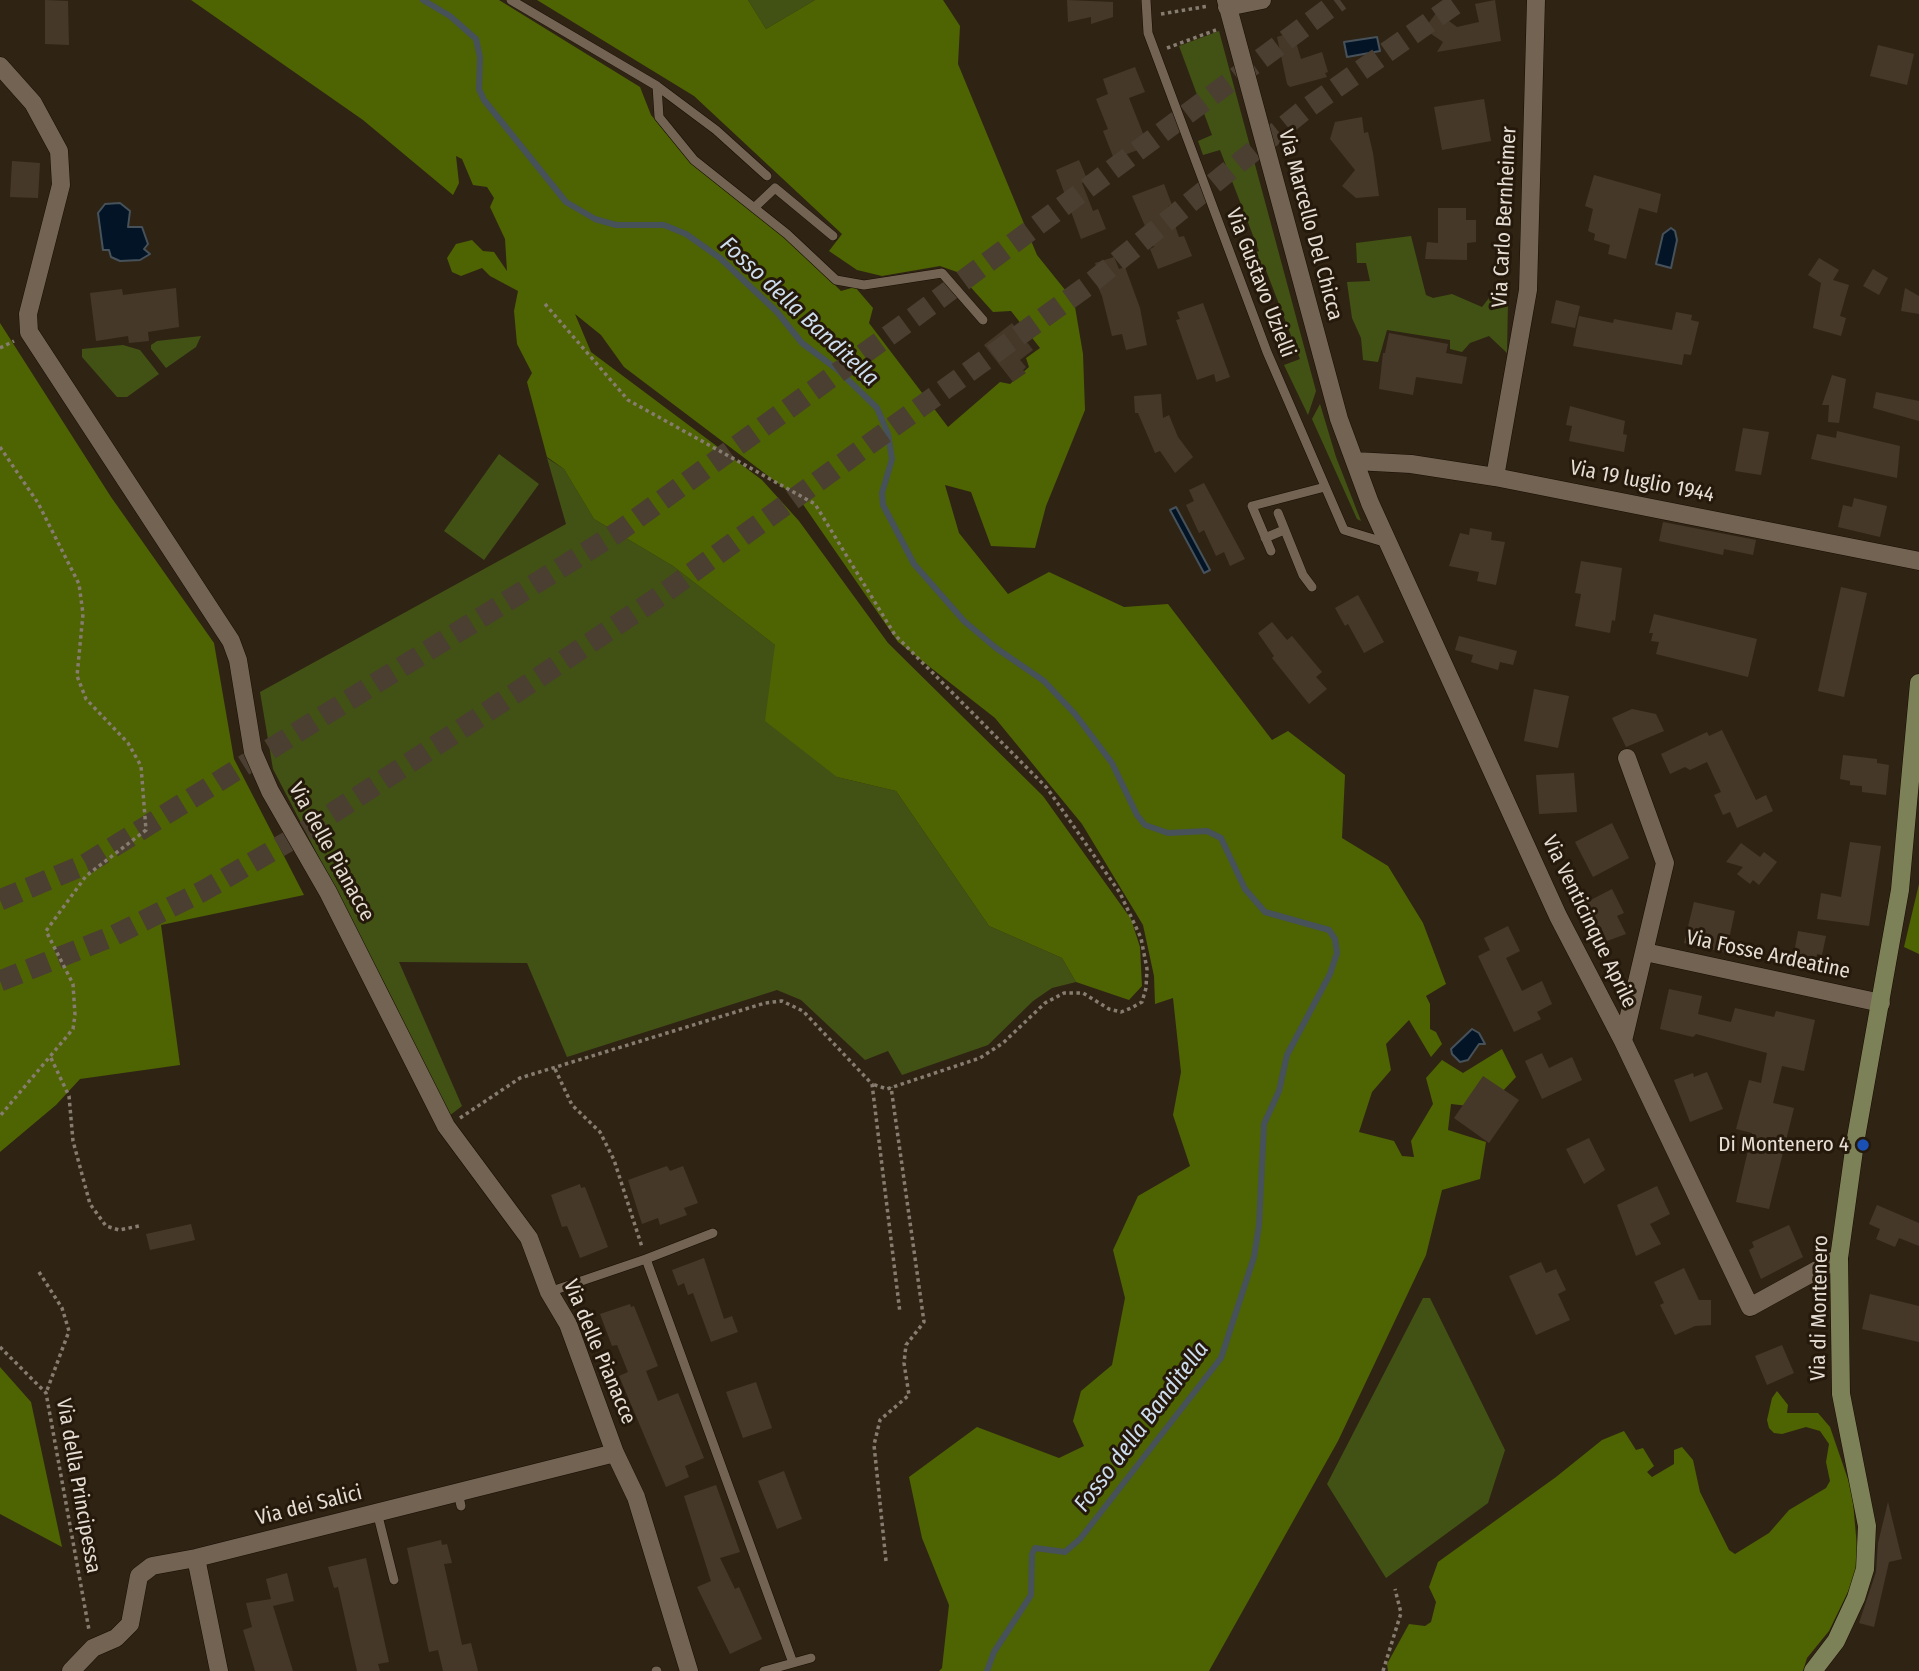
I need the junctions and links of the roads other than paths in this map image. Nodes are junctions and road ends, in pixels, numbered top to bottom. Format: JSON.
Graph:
{"nodes":[{"id":1,"x":510,"y":0,"type":"edge"},
{"id":2,"x":1146,"y":0,"type":"edge"},
{"id":3,"x":1262,"y":0,"type":"edge"},
{"id":4,"x":1536,"y":0,"type":"edge"},
{"id":5,"x":1222,"y":4,"type":"edge"},
{"id":6,"x":0,"y":66,"type":"edge"},
{"id":7,"x":657,"y":86,"type":"junction"},
{"id":8,"x":767,"y":176,"type":"dead end"},
{"id":9,"x":754,"y":208,"type":"junction"},
{"id":10,"x":833,"y":236,"type":"dead end"},
{"id":11,"x":983,"y":320,"type":"dead end"},
{"id":12,"x":1355,"y":461,"type":"junction"},
{"id":13,"x":1495,"y":477,"type":"junction"},
{"id":14,"x":1325,"y":487,"type":"junction"},
{"id":15,"x":1278,"y":513,"type":"dead end"},
{"id":16,"x":1284,"y":530,"type":"junction"},
{"id":17,"x":1265,"y":538,"type":"junction"},
{"id":18,"x":1388,"y":544,"type":"junction"},
{"id":19,"x":1271,"y":551,"type":"dead end"},
{"id":20,"x":1919,"y":561,"type":"edge"},
{"id":21,"x":1312,"y":587,"type":"dead end"},
{"id":22,"x":1919,"y":683,"type":"edge"},
{"id":23,"x":1627,"y":758,"type":"dead end"},
{"id":24,"x":1645,"y":952,"type":"junction"},
{"id":25,"x":1881,"y":1003,"type":"junction"},
{"id":26,"x":1623,"y":1041,"type":"junction"},
{"id":27,"x":713,"y":1233,"type":"dead end"},
{"id":28,"x":1839,"y":1258,"type":"junction"},
{"id":29,"x":646,"y":1259,"type":"junction"},
{"id":30,"x":549,"y":1292,"type":"junction"},
{"id":31,"x":615,"y":1453,"type":"junction"},
{"id":32,"x":377,"y":1512,"type":"junction"},
{"id":33,"x":196,"y":1558,"type":"junction"},
{"id":34,"x":394,"y":1580,"type":"dead end"},
{"id":35,"x":811,"y":1658,"type":"dead end"},
{"id":36,"x":88,"y":1659,"type":"edge"},
{"id":37,"x":793,"y":1663,"type":"junction"},
{"id":38,"x":71,"y":1671,"type":"edge"},
{"id":39,"x":219,"y":1671,"type":"edge"},
{"id":40,"x":689,"y":1671,"type":"edge"},
{"id":41,"x":764,"y":1671,"type":"edge"},
{"id":42,"x":1813,"y":1671,"type":"edge"}],
"edges":[{"from":1,"to":7,"type":"lane"},
{"from":2,"to":14,"type":"lane","name":"Via Gustavo Uzielli"},
{"from":3,"to":5,"type":"street"},
{"from":4,"to":13,"type":"street","name":"Via Carlo Bernheimer"},
{"from":5,"to":12,"type":"street","name":"Via Marcello Del Chicca"},
{"from":6,"to":30,"type":"street","name":"Via delle Pianacce"},
{"from":7,"to":8,"type":"lane"},
{"from":7,"to":9,"type":"lane"},
{"from":9,"to":10,"type":"lane"},
{"from":9,"to":11,"type":"lane"},
{"from":12,"to":13,"type":"street","name":"Via 19 luglio 1944"},
{"from":12,"to":18,"type":"street","name":"Via Venticinque Aprile"},
{"from":13,"to":20,"type":"street","name":"Via 19 luglio 1944"},
{"from":14,"to":17,"type":"lane"},
{"from":14,"to":18,"type":"lane","name":"Via Gustavo Uzielli"},
{"from":15,"to":16,"type":"lane"},
{"from":16,"to":17,"type":"lane"},
{"from":16,"to":21,"type":"lane"},
{"from":17,"to":19,"type":"lane"},
{"from":18,"to":26,"type":"street","name":"Via Venticinque Aprile"},
{"from":22,"to":25,"type":"street","name":"Via di Montenero"},
{"from":23,"to":24,"type":"street"},
{"from":24,"to":25,"type":"street","name":"Via Fosse Ardeatine"},
{"from":24,"to":26,"type":"street"},
{"from":25,"to":28,"type":"street","name":"Via di Montenero"},
{"from":26,"to":28,"type":"street","name":"Via Venticinque Aprile"},
{"from":27,"to":29,"type":"lane"},
{"from":28,"to":42,"type":"street","name":"Via di Montenero"},
{"from":29,"to":30,"type":"lane"},
{"from":29,"to":37,"type":"lane"},
{"from":30,"to":31,"type":"street","name":"Via delle Pianacce"},
{"from":31,"to":32,"type":"street","name":"Via dei Salici"},
{"from":31,"to":40,"type":"street","name":"Via delle Pianacce"},
{"from":32,"to":33,"type":"street","name":"Via dei Salici"},
{"from":32,"to":34,"type":"lane"},
{"from":33,"to":36,"type":"street","name":"Via dei Salici"},
{"from":33,"to":39,"type":"street"},
{"from":35,"to":37,"type":"lane"},
{"from":36,"to":38,"type":"street","name":"Via dei Salici"},
{"from":37,"to":41,"type":"lane"}]}
